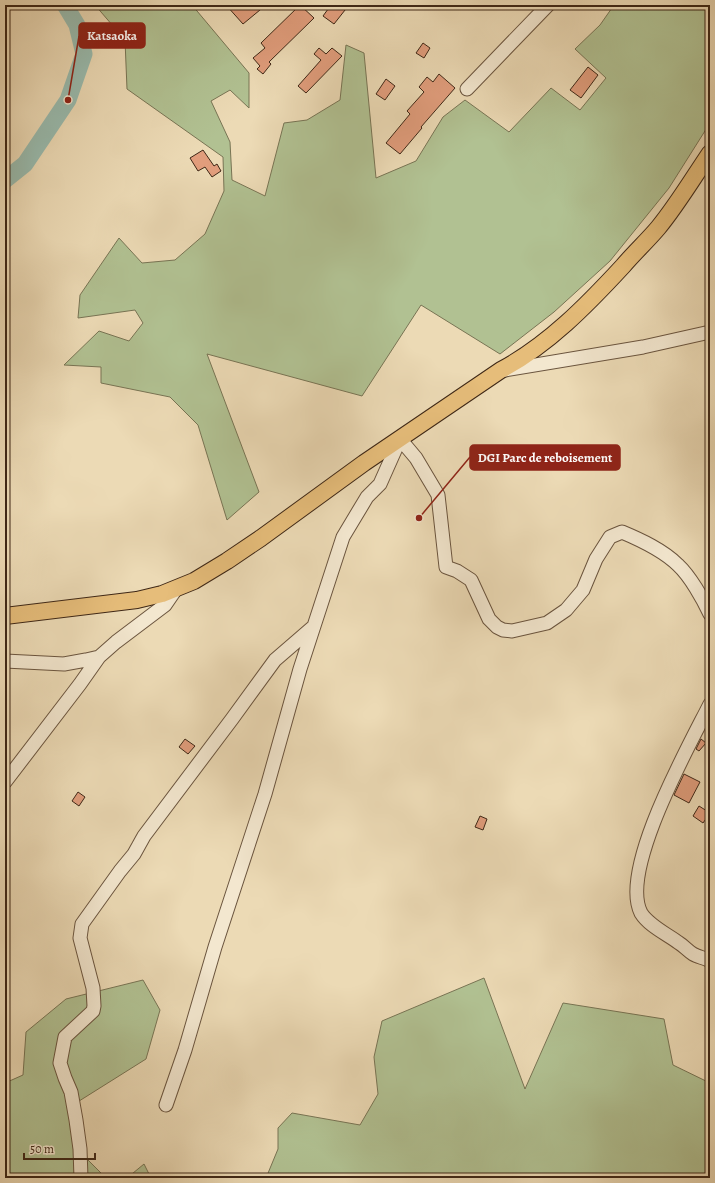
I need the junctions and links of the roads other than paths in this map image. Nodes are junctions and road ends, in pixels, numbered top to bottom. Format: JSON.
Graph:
{"nodes":[{"id":1,"x":548,"y":5,"type":"edge"},
{"id":2,"x":467,"y":89,"type":"dead end"},
{"id":3,"x":710,"y":153,"type":"edge"},
{"id":4,"x":710,"y":332,"type":"edge"},
{"id":5,"x":501,"y":370,"type":"junction"},
{"id":6,"x":400,"y":439,"type":"junction"},
{"id":7,"x":176,"y":589,"type":"junction"},
{"id":8,"x":710,"y":614,"type":"edge"},
{"id":9,"x":5,"y":616,"type":"edge"},
{"id":10,"x":312,"y":628,"type":"junction"},
{"id":11,"x":99,"y":657,"type":"junction"},
{"id":12,"x":5,"y":661,"type":"edge"},
{"id":13,"x":710,"y":704,"type":"edge"},
{"id":14,"x":5,"y":782,"type":"edge"},
{"id":15,"x":709,"y":959,"type":"edge"},
{"id":16,"x":166,"y":1105,"type":"dead end"},
{"id":17,"x":81,"y":1178,"type":"edge"}],
"edges":[{"from":1,"to":2,"type":"street"},
{"from":3,"to":5,"type":"main road"},
{"from":4,"to":5,"type":"street"},
{"from":5,"to":6,"type":"main road"},
{"from":6,"to":7,"type":"main road"},
{"from":6,"to":8,"type":"street"},
{"from":6,"to":10,"type":"street"},
{"from":7,"to":9,"type":"main road"},
{"from":7,"to":11,"type":"street"},
{"from":10,"to":16,"type":"street"},
{"from":10,"to":17,"type":"street"},
{"from":11,"to":12,"type":"street"},
{"from":11,"to":14,"type":"street"},
{"from":13,"to":15,"type":"street"}]}
